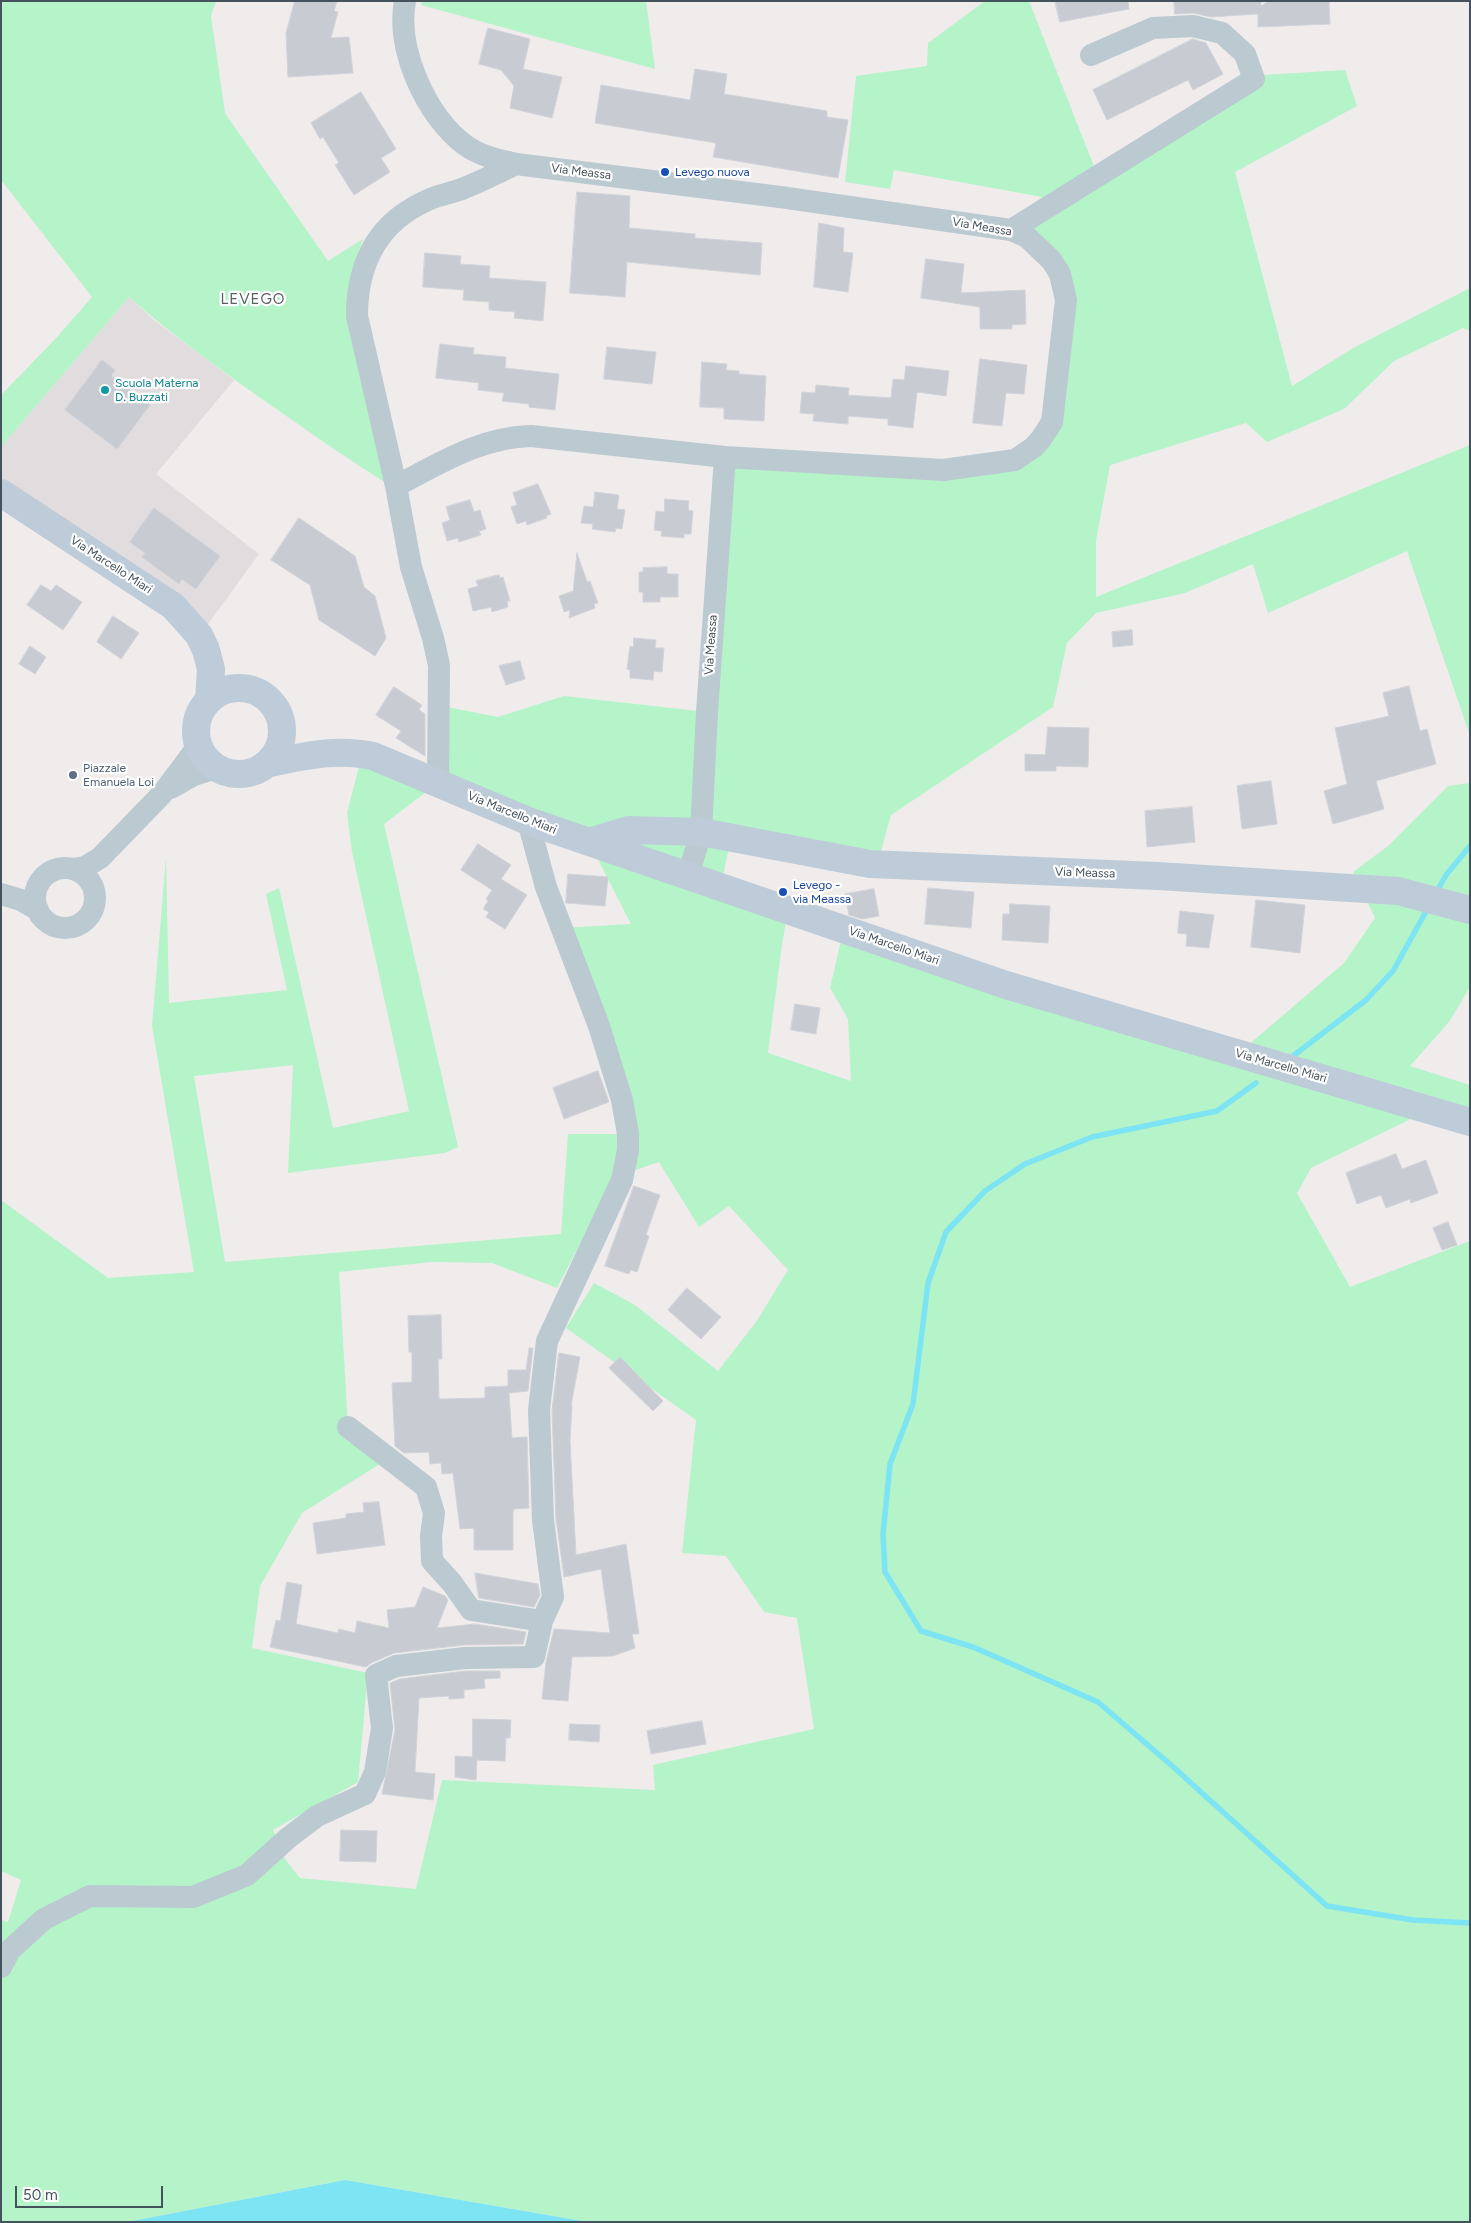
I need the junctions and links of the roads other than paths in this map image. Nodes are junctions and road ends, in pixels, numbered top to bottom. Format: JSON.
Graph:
{"nodes":[{"id":1,"x":405,"y":1,"type":"edge"},
{"id":2,"x":1091,"y":55,"type":"dead end"},
{"id":3,"x":516,"y":164,"type":"junction"},
{"id":4,"x":1010,"y":230,"type":"junction"},
{"id":5,"x":725,"y":457,"type":"junction"},
{"id":6,"x":396,"y":486,"type":"junction"},
{"id":7,"x":1,"y":493,"type":"edge"},
{"id":8,"x":206,"y":650,"type":"junction"},
{"id":9,"x":244,"y":688,"type":"junction"},
{"id":10,"x":209,"y":700,"type":"junction"},
{"id":11,"x":283,"y":731,"type":"junction"},
{"id":12,"x":198,"y":746,"type":"junction"},
{"id":13,"x":327,"y":752,"type":"junction"},
{"id":14,"x":269,"y":763,"type":"junction"},
{"id":15,"x":216,"y":768,"type":"junction"},
{"id":16,"x":438,"y":783,"type":"junction"},
{"id":17,"x":162,"y":794,"type":"junction"},
{"id":18,"x":528,"y":821,"type":"junction"},
{"id":19,"x":701,"y":832,"type":"junction"},
{"id":20,"x":589,"y":842,"type":"junction"},
{"id":21,"x":100,"y":858,"type":"junction"},
{"id":22,"x":72,"y":869,"type":"junction"},
{"id":23,"x":688,"y":876,"type":"junction"},
{"id":24,"x":92,"y":886,"type":"junction"},
{"id":25,"x":1,"y":894,"type":"edge"},
{"id":26,"x":1463,"y":908,"type":"edge"},
{"id":27,"x":38,"y":910,"type":"junction"},
{"id":28,"x":1470,"y":1122,"type":"edge"},
{"id":29,"x":348,"y":1427,"type":"dead end"},
{"id":30,"x":542,"y":1621,"type":"junction"},
{"id":31,"x":1,"y":1967,"type":"edge"}],
"edges":[{"from":1,"to":3,"type":"street","name":"Via Meassa"},
{"from":2,"to":4,"type":"street"},
{"from":3,"to":4,"type":"street","name":"Via Meassa"},
{"from":3,"to":6,"type":"street"},
{"from":4,"to":5,"type":"street","name":"Via Meassa"},
{"from":5,"to":6,"type":"street","name":"Via Meassa"},
{"from":5,"to":19,"type":"street","name":"Via Meassa"},
{"from":6,"to":16,"type":"street"},
{"from":7,"to":8,"type":"main road","name":"Via Marcello Miari"},
{"from":8,"to":9,"type":"main road","name":"Via Marcello Miari"},
{"from":8,"to":10,"type":"main road","name":"Via Marcello Miari"},
{"from":9,"to":10,"type":"main road","name":"Via Marcello Miari"},
{"from":9,"to":11,"type":"main road","name":"Via Marcello Miari"},
{"from":10,"to":12,"type":"main road","name":"Via Marcello Miari"},
{"from":11,"to":13,"type":"main road","name":"Via Marcello Miari"},
{"from":11,"to":14,"type":"main road"},
{"from":12,"to":15,"type":"main road"},
{"from":12,"to":17,"type":"street"},
{"from":13,"to":14,"type":"main road","name":"Via Marcello Miari"},
{"from":13,"to":16,"type":"main road","name":"Via Marcello Miari"},
{"from":14,"to":15,"type":"main road","name":"Via Marcello Miari"},
{"from":15,"to":17,"type":"street"},
{"from":16,"to":18,"type":"main road","name":"Via Marcello Miari"},
{"from":17,"to":21,"type":"street"},
{"from":18,"to":20,"type":"main road","name":"Via Marcello Miari"},
{"from":18,"to":30,"type":"street"},
{"from":19,"to":20,"type":"main road","name":"Via Meassa"},
{"from":19,"to":23,"type":"street","name":"Via Meassa"},
{"from":19,"to":26,"type":"main road","name":"Via Meassa"},
{"from":20,"to":23,"type":"main road","name":"Via Marcello Miari"},
{"from":21,"to":22,"type":"street"},
{"from":21,"to":24,"type":"street"},
{"from":22,"to":24,"type":"street"},
{"from":22,"to":27,"type":"street"},
{"from":23,"to":28,"type":"main road","name":"Via Marcello Miari"},
{"from":24,"to":27,"type":"street"},
{"from":25,"to":27,"type":"street"},
{"from":29,"to":30,"type":"street"},
{"from":30,"to":31,"type":"street"}]}
